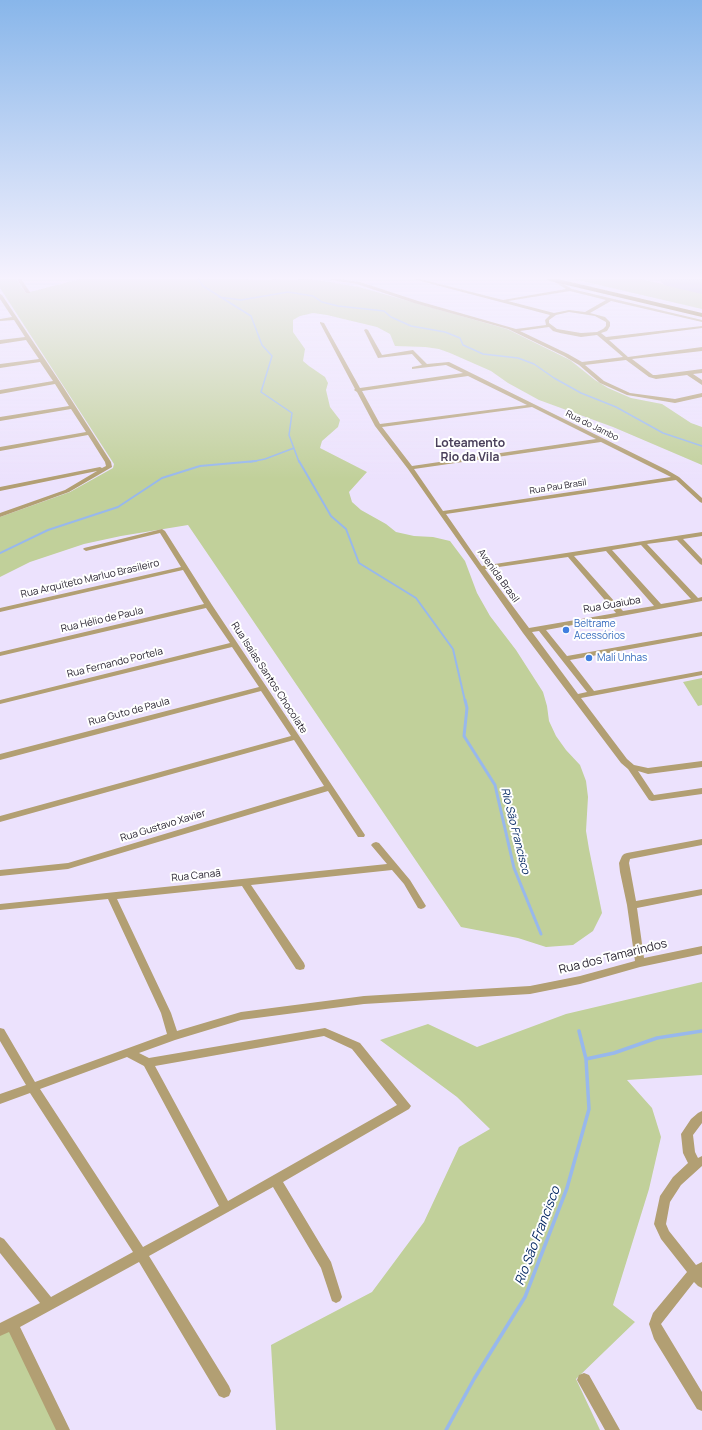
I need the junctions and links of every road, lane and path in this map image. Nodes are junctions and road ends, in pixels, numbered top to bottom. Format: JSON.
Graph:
{"nodes":[{"id":1,"x":33,"y":346,"type":"edge"},
{"id":2,"x":334,"y":346,"type":"edge"},
{"id":3,"x":374,"y":346,"type":"edge"},
{"id":4,"x":546,"y":346,"type":"edge"},
{"id":5,"x":613,"y":346,"type":"edge"},
{"id":6,"x":702,"y":349,"type":"edge"},
{"id":7,"x":627,"y":358,"type":"junction"},
{"id":8,"x":41,"y":360,"type":"junction"},
{"id":9,"x":581,"y":364,"type":"junction"},
{"id":10,"x":0,"y":366,"type":"edge"},
{"id":11,"x":426,"y":366,"type":"junction"},
{"id":12,"x":414,"y":368,"type":"dead end"},
{"id":13,"x":702,"y":371,"type":"edge"},
{"id":14,"x":687,"y":372,"type":"junction"},
{"id":15,"x":469,"y":374,"type":"junction"},
{"id":16,"x":57,"y":382,"type":"junction"},
{"id":17,"x":702,"y":383,"type":"edge"},
{"id":18,"x":358,"y":390,"type":"junction"},
{"id":19,"x":0,"y":392,"type":"edge"},
{"id":20,"x":702,"y":395,"type":"edge"},
{"id":21,"x":72,"y":406,"type":"junction"},
{"id":22,"x":531,"y":406,"type":"junction"},
{"id":23,"x":0,"y":419,"type":"edge"},
{"id":24,"x":378,"y":426,"type":"junction"},
{"id":25,"x":89,"y":433,"type":"junction"},
{"id":26,"x":601,"y":440,"type":"junction"},
{"id":27,"x":0,"y":449,"type":"edge"},
{"id":28,"x":109,"y":467,"type":"junction"},
{"id":29,"x":410,"y":468,"type":"junction"},
{"id":30,"x":677,"y":478,"type":"junction"},
{"id":31,"x":0,"y":489,"type":"edge"},
{"id":32,"x":702,"y":501,"type":"edge"},
{"id":33,"x":442,"y":513,"type":"junction"},
{"id":34,"x":0,"y":514,"type":"edge"},
{"id":35,"x":702,"y":534,"type":"edge"},
{"id":36,"x":678,"y":537,"type":"junction"},
{"id":37,"x":642,"y":543,"type":"junction"},
{"id":38,"x":607,"y":548,"type":"junction"},
{"id":39,"x":86,"y":549,"type":"dead end"},
{"id":40,"x":569,"y":554,"type":"junction"},
{"id":41,"x":702,"y":563,"type":"edge"},
{"id":42,"x":185,"y":568,"type":"junction"},
{"id":43,"x":480,"y":568,"type":"junction"},
{"id":44,"x":699,"y":600,"type":"edge"},
{"id":45,"x":208,"y":605,"type":"junction"},
{"id":46,"x":659,"y":607,"type":"junction"},
{"id":47,"x":0,"y":610,"type":"edge"},
{"id":48,"x":621,"y":614,"type":"junction"},
{"id":49,"x":541,"y":628,"type":"junction"},
{"id":50,"x":526,"y":631,"type":"junction"},
{"id":51,"x":702,"y":634,"type":"edge"},
{"id":52,"x":235,"y":644,"type":"junction"},
{"id":53,"x":0,"y":654,"type":"edge"},
{"id":54,"x":565,"y":659,"type":"junction"},
{"id":55,"x":702,"y":673,"type":"edge"},
{"id":56,"x":264,"y":688,"type":"junction"},
{"id":57,"x":592,"y":694,"type":"junction"},
{"id":58,"x":575,"y":697,"type":"junction"},
{"id":59,"x":0,"y":702,"type":"edge"},
{"id":60,"x":295,"y":737,"type":"junction"},
{"id":61,"x":0,"y":757,"type":"edge"},
{"id":62,"x":702,"y":764,"type":"edge"},
{"id":63,"x":631,"y":767,"type":"junction"},
{"id":64,"x":329,"y":788,"type":"junction"},
{"id":65,"x":702,"y":791,"type":"edge"},
{"id":66,"x":0,"y":819,"type":"edge"},
{"id":67,"x":361,"y":835,"type":"dead end"},
{"id":68,"x":702,"y":842,"type":"edge"},
{"id":69,"x":376,"y":845,"type":"dead end"},
{"id":70,"x":393,"y":867,"type":"junction"},
{"id":71,"x":0,"y":873,"type":"edge"},
{"id":72,"x":244,"y":882,"type":"junction"},
{"id":73,"x":702,"y":892,"type":"edge"},
{"id":74,"x":111,"y":896,"type":"junction"},
{"id":75,"x":632,"y":905,"type":"junction"},
{"id":76,"x":421,"y":906,"type":"dead end"},
{"id":77,"x":0,"y":907,"type":"edge"},
{"id":78,"x":702,"y":950,"type":"edge"},
{"id":79,"x":640,"y":963,"type":"junction"},
{"id":80,"x":300,"y":966,"type":"dead end"},
{"id":81,"x":0,"y":1032,"type":"edge"},
{"id":82,"x":173,"y":1036,"type":"junction"},
{"id":83,"x":127,"y":1052,"type":"junction"},
{"id":84,"x":148,"y":1062,"type":"junction"},
{"id":85,"x":33,"y":1088,"type":"junction"},
{"id":86,"x":0,"y":1099,"type":"edge"},
{"id":87,"x":702,"y":1116,"type":"edge"},
{"id":88,"x":698,"y":1163,"type":"edge"},
{"id":89,"x":274,"y":1180,"type":"junction"},
{"id":90,"x":226,"y":1208,"type":"junction"},
{"id":91,"x":0,"y":1243,"type":"edge"},
{"id":92,"x":142,"y":1254,"type":"junction"},
{"id":93,"x":700,"y":1274,"type":"edge"},
{"id":94,"x":336,"y":1297,"type":"dead end"},
{"id":95,"x":49,"y":1306,"type":"junction"},
{"id":96,"x":6,"y":1327,"type":"edge"},
{"id":97,"x":584,"y":1380,"type":"dead end"},
{"id":98,"x":224,"y":1391,"type":"dead end"},
{"id":99,"x":702,"y":1404,"type":"edge"},
{"id":100,"x":610,"y":1428,"type":"edge"},
{"id":101,"x":63,"y":1430,"type":"edge"}],
"edges":[{"from":1,"to":8,"type":"street"},
{"from":2,"to":18,"type":"street","name":"Avenida Brasil"},
{"from":3,"to":11,"type":"street"},
{"from":4,"to":9,"type":"street"},
{"from":5,"to":7,"type":"street"},
{"from":6,"to":7,"type":"street"},
{"from":7,"to":9,"type":"street"},
{"from":7,"to":14,"type":"street"},
{"from":8,"to":10,"type":"street"},
{"from":8,"to":16,"type":"street"},
{"from":9,"to":20,"type":"street"},
{"from":11,"to":12,"type":"street","name":"Rua do Jambo"},
{"from":11,"to":15,"type":"street","name":"Rua do Jambo"},
{"from":13,"to":14,"type":"street"},
{"from":14,"to":17,"type":"street"},
{"from":15,"to":18,"type":"street"},
{"from":15,"to":22,"type":"street","name":"Rua do Jambo"},
{"from":16,"to":19,"type":"street"},
{"from":16,"to":21,"type":"street"},
{"from":18,"to":24,"type":"street","name":"Avenida Brasil"},
{"from":21,"to":23,"type":"street"},
{"from":21,"to":25,"type":"street"},
{"from":22,"to":24,"type":"street"},
{"from":22,"to":26,"type":"street","name":"Rua do Jambo"},
{"from":24,"to":29,"type":"street","name":"Avenida Brasil"},
{"from":25,"to":27,"type":"street"},
{"from":25,"to":28,"type":"street"},
{"from":26,"to":29,"type":"street"},
{"from":26,"to":30,"type":"street","name":"Rua do Jambo"},
{"from":28,"to":31,"type":"street"},
{"from":28,"to":34,"type":"street"},
{"from":29,"to":33,"type":"street","name":"Avenida Brasil"},
{"from":30,"to":32,"type":"street","name":"Rua do Jambo"},
{"from":30,"to":33,"type":"street","name":"Rua Pau Brasil"},
{"from":33,"to":43,"type":"street","name":"Avenida Brasil"},
{"from":35,"to":36,"type":"street"},
{"from":36,"to":37,"type":"street"},
{"from":36,"to":41,"type":"street"},
{"from":37,"to":38,"type":"street"},
{"from":37,"to":44,"type":"street"},
{"from":38,"to":40,"type":"street"},
{"from":38,"to":46,"type":"street"},
{"from":39,"to":42,"type":"street","name":"Rua Isaías Santos Chocolate"},
{"from":40,"to":43,"type":"street"},
{"from":40,"to":48,"type":"street"},
{"from":42,"to":45,"type":"street","name":"Rua Isaías Santos Chocolate"},
{"from":42,"to":47,"type":"street","name":"Rua Arquiteto Marluo Brasileiro"},
{"from":43,"to":50,"type":"street","name":"Avenida Brasil"},
{"from":44,"to":46,"type":"street","name":"Rua Guaiuba"},
{"from":45,"to":52,"type":"street","name":"Rua Isaías Santos Chocolate"},
{"from":45,"to":53,"type":"street","name":"Rua Hélio de Paula"},
{"from":46,"to":48,"type":"street","name":"Rua Guaiuba"},
{"from":48,"to":49,"type":"street","name":"Rua Guaiuba"},
{"from":49,"to":50,"type":"street","name":"Rua Guaiuba"},
{"from":49,"to":54,"type":"street"},
{"from":50,"to":58,"type":"street","name":"Avenida Brasil"},
{"from":51,"to":54,"type":"street"},
{"from":52,"to":56,"type":"street","name":"Rua Isaías Santos Chocolate"},
{"from":52,"to":59,"type":"street","name":"Rua Fernando Portela"},
{"from":54,"to":57,"type":"street"},
{"from":55,"to":57,"type":"street"},
{"from":56,"to":60,"type":"street","name":"Rua Isaías Santos Chocolate"},
{"from":56,"to":61,"type":"street","name":"Rua Guto de Paula"},
{"from":57,"to":58,"type":"street"},
{"from":58,"to":63,"type":"street","name":"Avenida Brasil"},
{"from":60,"to":64,"type":"street","name":"Rua Isaías Santos Chocolate"},
{"from":60,"to":66,"type":"street"},
{"from":62,"to":63,"type":"street"},
{"from":63,"to":65,"type":"street","name":"Avenida Brasil"},
{"from":64,"to":67,"type":"street","name":"Rua Isaías Santos Chocolate"},
{"from":64,"to":71,"type":"street","name":"Rua Gustavo Xavier"},
{"from":68,"to":75,"type":"street"},
{"from":69,"to":70,"type":"street"},
{"from":70,"to":72,"type":"street","name":"Rua Canaã"},
{"from":70,"to":76,"type":"street"},
{"from":72,"to":74,"type":"street","name":"Rua Canaã"},
{"from":72,"to":80,"type":"street"},
{"from":73,"to":75,"type":"street"},
{"from":74,"to":77,"type":"street","name":"Rua Canaã"},
{"from":74,"to":82,"type":"street"},
{"from":75,"to":79,"type":"street"},
{"from":78,"to":79,"type":"street","name":"Rua dos Tamarindos"},
{"from":79,"to":82,"type":"street","name":"Rua dos Tamarindos"},
{"from":81,"to":85,"type":"street"},
{"from":82,"to":83,"type":"street","name":"Rua dos Tamarindos"},
{"from":83,"to":84,"type":"street"},
{"from":83,"to":85,"type":"street","name":"Rua dos Tamarindos"},
{"from":84,"to":89,"type":"street"},
{"from":84,"to":90,"type":"street"},
{"from":85,"to":86,"type":"street","name":"Rua dos Tamarindos"},
{"from":85,"to":92,"type":"street"},
{"from":87,"to":88,"type":"street"},
{"from":88,"to":93,"type":"street"},
{"from":89,"to":90,"type":"street"},
{"from":89,"to":94,"type":"street"},
{"from":90,"to":92,"type":"street"},
{"from":91,"to":95,"type":"street"},
{"from":92,"to":95,"type":"street"},
{"from":92,"to":98,"type":"street"},
{"from":93,"to":99,"type":"street"},
{"from":95,"to":96,"type":"street"},
{"from":96,"to":101,"type":"street"},
{"from":97,"to":100,"type":"street"}]}
